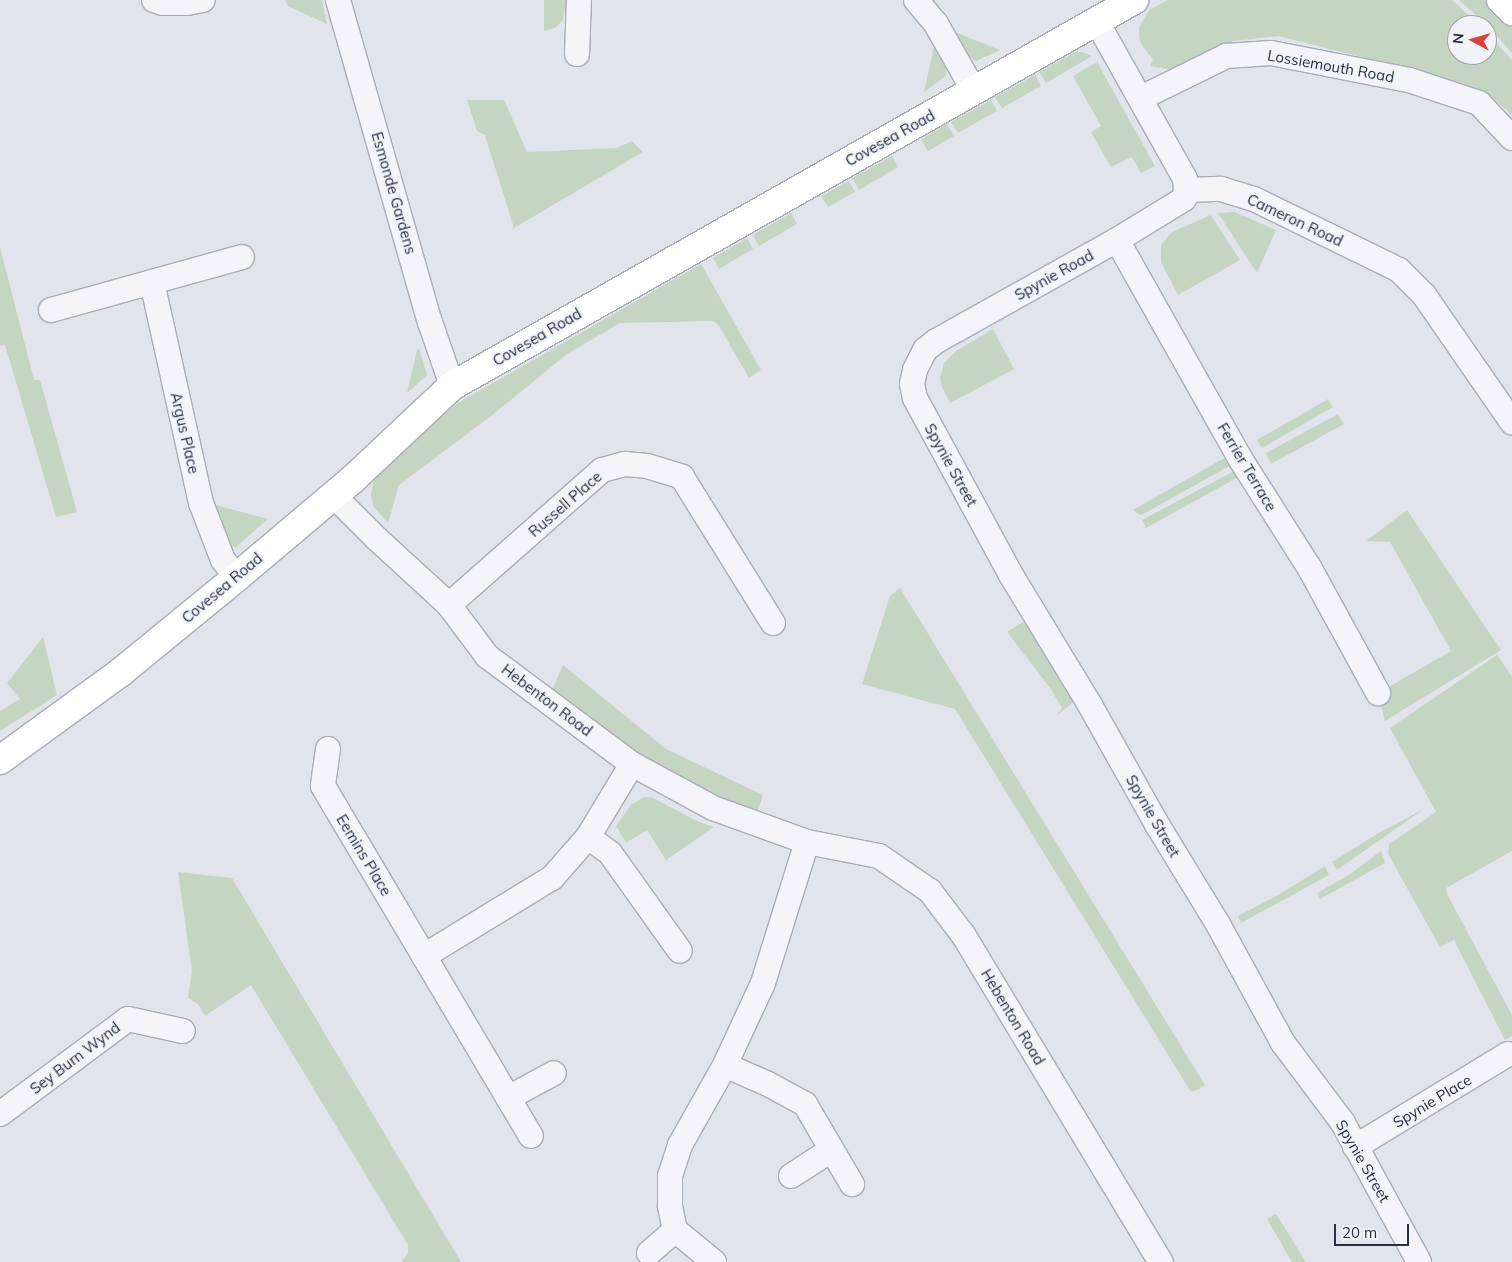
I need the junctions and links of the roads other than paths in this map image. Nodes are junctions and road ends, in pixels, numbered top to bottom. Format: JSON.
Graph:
{"nodes":[{"id":1,"x":154,"y":0,"type":"edge"},
{"id":2,"x":203,"y":0,"type":"edge"},
{"id":3,"x":338,"y":0,"type":"edge"},
{"id":4,"x":579,"y":0,"type":"edge"},
{"id":5,"x":916,"y":0,"type":"edge"},
{"id":6,"x":1134,"y":0,"type":"edge"},
{"id":7,"x":1501,"y":0,"type":"edge"},
{"id":8,"x":1512,"y":11,"type":"edge"},
{"id":9,"x":1096,"y":22,"type":"junction"},
{"id":10,"x":577,"y":54,"type":"dead end"},
{"id":11,"x":974,"y":91,"type":"junction"},
{"id":12,"x":1141,"y":98,"type":"junction"},
{"id":13,"x":1512,"y":138,"type":"edge"},
{"id":14,"x":1186,"y":190,"type":"junction"},
{"id":15,"x":1116,"y":240,"type":"junction"},
{"id":16,"x":242,"y":257,"type":"dead end"},
{"id":17,"x":152,"y":282,"type":"junction"},
{"id":18,"x":51,"y":310,"type":"dead end"},
{"id":19,"x":919,"y":360,"type":"joint"},
{"id":20,"x":452,"y":386,"type":"junction"},
{"id":21,"x":1512,"y":422,"type":"edge"},
{"id":22,"x":333,"y":495,"type":"junction"},
{"id":23,"x":237,"y":578,"type":"junction"},
{"id":24,"x":449,"y":605,"type":"junction"},
{"id":25,"x":773,"y":623,"type":"dead end"},
{"id":26,"x":1378,"y":693,"type":"dead end"},
{"id":27,"x":328,"y":749,"type":"dead end"},
{"id":28,"x":0,"y":760,"type":"edge"},
{"id":29,"x":632,"y":764,"type":"junction"},
{"id":30,"x":588,"y":837,"type":"junction"},
{"id":31,"x":807,"y":842,"type":"junction"},
{"id":32,"x":680,"y":951,"type":"dead end"},
{"id":33,"x":424,"y":956,"type":"junction"},
{"id":34,"x":183,"y":1031,"type":"dead end"},
{"id":35,"x":1508,"y":1054,"type":"dead end"},
{"id":36,"x":725,"y":1065,"type":"junction"},
{"id":37,"x":554,"y":1073,"type":"dead end"},
{"id":38,"x":508,"y":1098,"type":"junction"},
{"id":39,"x":0,"y":1114,"type":"edge"},
{"id":40,"x":531,"y":1136,"type":"dead end"},
{"id":41,"x":1355,"y":1147,"type":"junction"},
{"id":42,"x":831,"y":1150,"type":"junction"},
{"id":43,"x":792,"y":1176,"type":"dead end"},
{"id":44,"x":852,"y":1184,"type":"dead end"},
{"id":45,"x":675,"y":1230,"type":"junction"},
{"id":46,"x":649,"y":1253,"type":"dead end"},
{"id":47,"x":714,"y":1262,"type":"edge"},
{"id":48,"x":1161,"y":1262,"type":"edge"},
{"id":49,"x":1419,"y":1262,"type":"edge"}],
"edges":[{"from":1,"to":2,"type":"street"},
{"from":3,"to":20,"type":"street","name":"Esmonde Gardens"},
{"from":4,"to":10,"type":"street"},
{"from":5,"to":11,"type":"street"},
{"from":6,"to":9,"type":"street","name":"Covesea Road"},
{"from":7,"to":8,"type":"street"},
{"from":9,"to":11,"type":"street","name":"Covesea Road"},
{"from":9,"to":12,"type":"street"},
{"from":11,"to":20,"type":"street","name":"Covesea Road"},
{"from":12,"to":13,"type":"street","name":"Lossiemouth Road"},
{"from":12,"to":14,"type":"street"},
{"from":14,"to":15,"type":"street","name":"Spynie Road"},
{"from":14,"to":21,"type":"street","name":"Cameron Road"},
{"from":15,"to":19,"type":"street","name":"Spynie Road"},
{"from":15,"to":26,"type":"street","name":"Ferrier Terrace"},
{"from":16,"to":17,"type":"street"},
{"from":17,"to":18,"type":"street"},
{"from":17,"to":23,"type":"street","name":"Argus Place"},
{"from":19,"to":41,"type":"street","name":"Spynie Street"},
{"from":20,"to":22,"type":"street","name":"Covesea Road"},
{"from":22,"to":23,"type":"street","name":"Covesea Road"},
{"from":22,"to":24,"type":"street","name":"Hebenton Road"},
{"from":23,"to":28,"type":"street","name":"Covesea Road"},
{"from":24,"to":25,"type":"street","name":"Russell Place"},
{"from":24,"to":29,"type":"street","name":"Hebenton Road"},
{"from":27,"to":33,"type":"street","name":"Eemins Place"},
{"from":29,"to":30,"type":"street"},
{"from":29,"to":31,"type":"street","name":"Hebenton Road"},
{"from":30,"to":32,"type":"street"},
{"from":30,"to":33,"type":"street"},
{"from":31,"to":36,"type":"street"},
{"from":31,"to":48,"type":"street","name":"Hebenton Road"},
{"from":33,"to":38,"type":"street","name":"Eemins Place"},
{"from":34,"to":39,"type":"street","name":"Sey Burn Wynd"},
{"from":35,"to":41,"type":"street","name":"Spynie Place"},
{"from":36,"to":42,"type":"street"},
{"from":36,"to":45,"type":"street"},
{"from":37,"to":38,"type":"street"},
{"from":38,"to":40,"type":"street","name":"Eemins Place"},
{"from":41,"to":49,"type":"street","name":"Spynie Street"},
{"from":42,"to":43,"type":"street"},
{"from":42,"to":44,"type":"street"},
{"from":45,"to":46,"type":"street"},
{"from":45,"to":47,"type":"street"}]}
